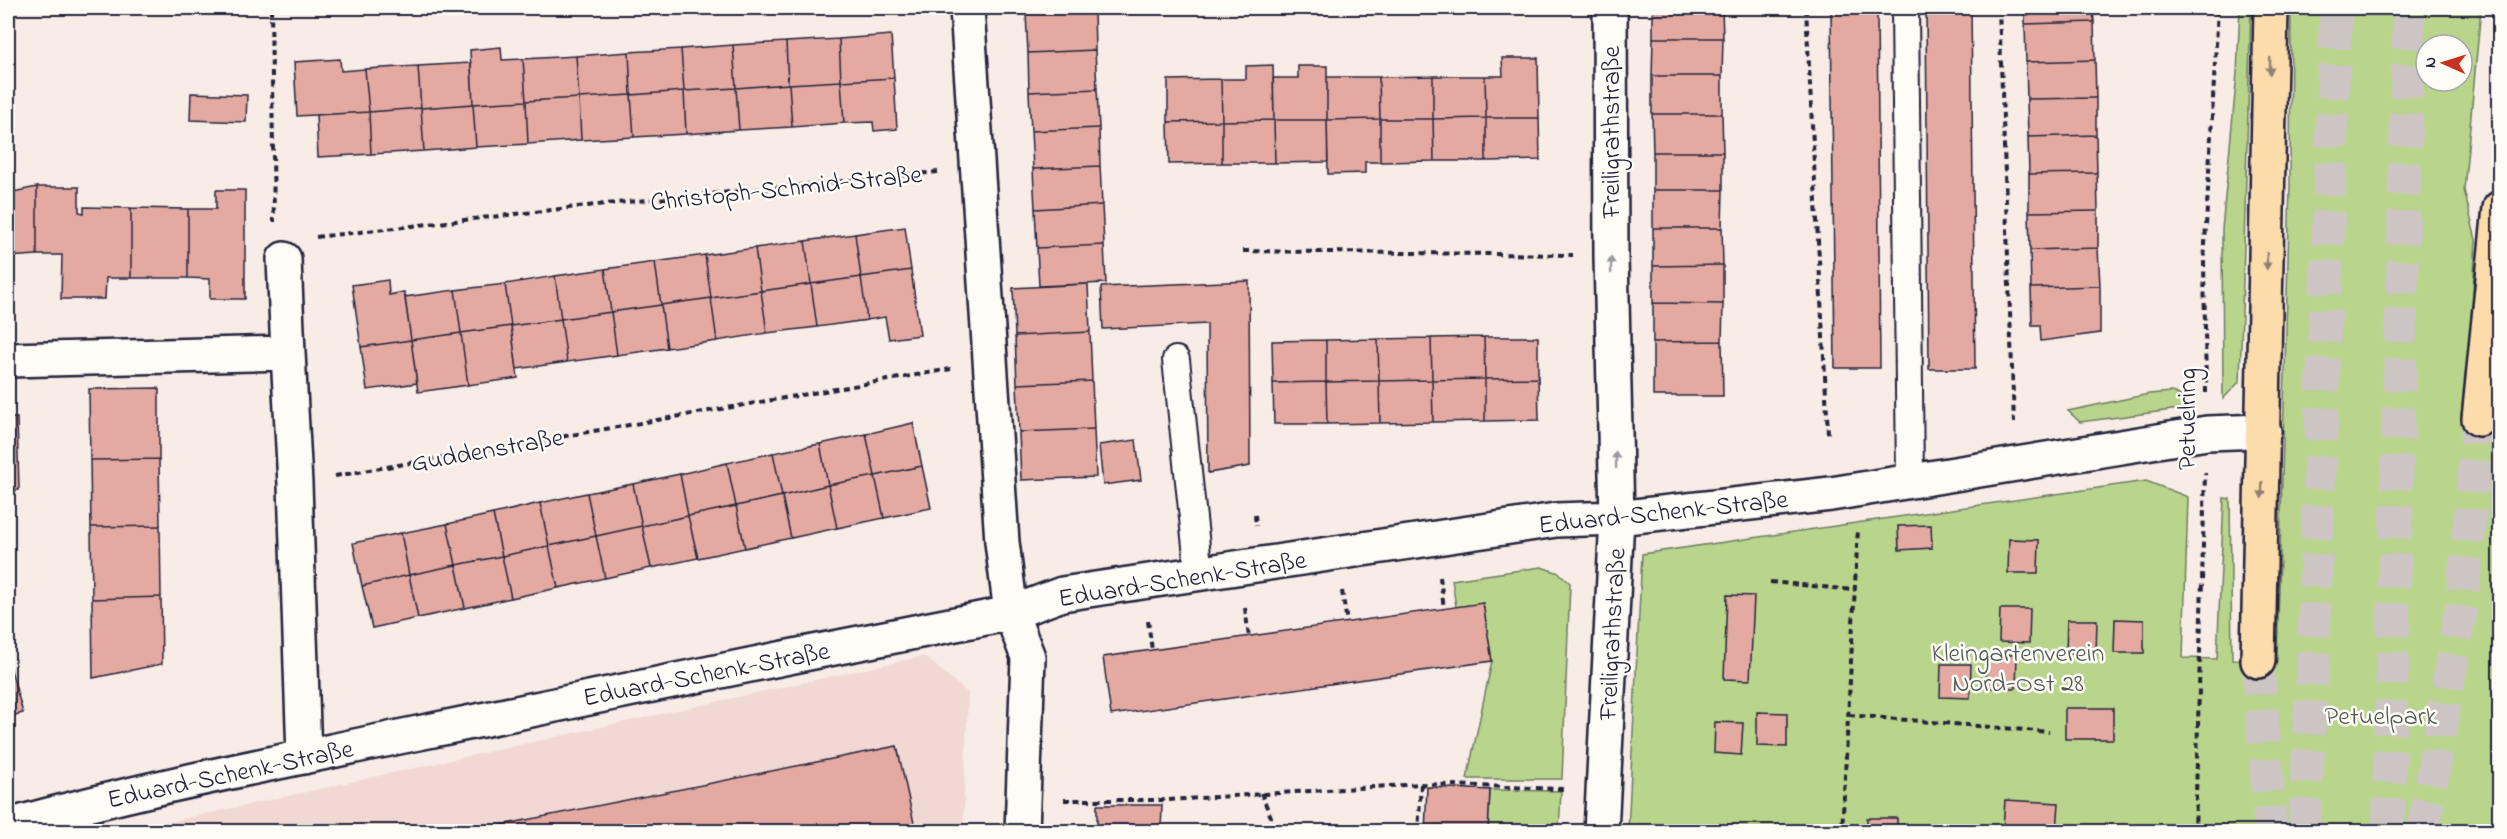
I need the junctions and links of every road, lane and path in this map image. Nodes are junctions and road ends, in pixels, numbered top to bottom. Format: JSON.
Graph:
{"nodes":[{"id":1,"x":271,"y":8,"type":"edge"},
{"id":2,"x":967,"y":8,"type":"edge"},
{"id":3,"x":1610,"y":8,"type":"edge"},
{"id":4,"x":1806,"y":8,"type":"edge"},
{"id":5,"x":1905,"y":8,"type":"edge"},
{"id":6,"x":1999,"y":8,"type":"edge"},
{"id":7,"x":2218,"y":8,"type":"edge"},
{"id":8,"x":2271,"y":8,"type":"edge"},
{"id":9,"x":977,"y":168,"type":"junction"},
{"id":10,"x":2499,"y":208,"type":"edge"},
{"id":11,"x":1243,"y":251,"type":"dead end"},
{"id":12,"x":1611,"y":256,"type":"junction"},
{"id":13,"x":284,"y":259,"type":"junction"},
{"id":14,"x":288,"y":353,"type":"junction"},
{"id":15,"x":8,"y":360,"type":"edge"},
{"id":16,"x":1176,"y":360,"type":"dead end"},
{"id":17,"x":990,"y":362,"type":"junction"},
{"id":18,"x":2480,"y":419,"type":"tunnel mouth"},
{"id":19,"x":2264,"y":432,"type":"junction"},
{"id":20,"x":2207,"y":433,"type":"junction"},
{"id":21,"x":1828,"y":434,"type":"dead end"},
{"id":22,"x":2019,"y":463,"type":"junction"},
{"id":23,"x":1910,"y":481,"type":"junction"},
{"id":24,"x":295,"y":484,"type":"junction"},
{"id":25,"x":1860,"y":489,"type":"junction"},
{"id":26,"x":1617,"y":518,"type":"junction"},
{"id":27,"x":1440,"y":572,"type":"dead end"},
{"id":28,"x":1199,"y":574,"type":"junction"},
{"id":29,"x":1770,"y":582,"type":"dead end"},
{"id":30,"x":1342,"y":585,"type":"dead end"},
{"id":31,"x":1855,"y":590,"type":"junction"},
{"id":32,"x":1244,"y":597,"type":"dead end"},
{"id":33,"x":1444,"y":609,"type":"dead end"},
{"id":34,"x":1147,"y":610,"type":"dead end"},
{"id":35,"x":1011,"y":613,"type":"junction"},
{"id":36,"x":1347,"y":623,"type":"dead end"},
{"id":37,"x":1249,"y":637,"type":"dead end"},
{"id":38,"x":1152,"y":650,"type":"dead end"},
{"id":39,"x":2258,"y":661,"type":"tunnel mouth"},
{"id":40,"x":1849,"y":715,"type":"junction"},
{"id":41,"x":2049,"y":732,"type":"dead end"},
{"id":42,"x":304,"y":757,"type":"junction"},
{"id":43,"x":1420,"y":784,"type":"junction"},
{"id":44,"x":1603,"y":790,"type":"junction"},
{"id":45,"x":1261,"y":793,"type":"junction"},
{"id":46,"x":1054,"y":800,"type":"dead end"},
{"id":47,"x":75,"y":819,"type":"edge"},
{"id":48,"x":8,"y":826,"type":"edge"},
{"id":49,"x":1022,"y":831,"type":"edge"},
{"id":50,"x":1264,"y":831,"type":"edge"},
{"id":51,"x":1418,"y":831,"type":"edge"},
{"id":52,"x":1600,"y":831,"type":"edge"},
{"id":53,"x":1842,"y":831,"type":"edge"},
{"id":54,"x":2195,"y":831,"type":"edge"}],
"edges":[{"from":1,"to":13,"type":"path"},
{"from":2,"to":9,"type":"street"},
{"from":3,"to":12,"type":"street","name":"Freiligrathstraße"},
{"from":4,"to":21,"type":"path"},
{"from":5,"to":23,"type":"lane"},
{"from":6,"to":22,"type":"path"},
{"from":7,"to":20,"type":"path","name":"Petuelring"},
{"from":8,"to":19,"type":"highway","one_way":true},
{"from":9,"to":13,"type":"path","name":"Christoph-Schmid-Straße"},
{"from":9,"to":17,"type":"street"},
{"from":10,"to":18,"type":"highway"},
{"from":11,"to":12,"type":"path","name":"Freiligrathstraße"},
{"from":26,"to":12,"type":"street","name":"Freiligrathstraße","one_way":true},
{"from":13,"to":14,"type":"street"},
{"from":14,"to":15,"type":"street"},
{"from":14,"to":24,"type":"street"},
{"from":16,"to":28,"type":"lane"},
{"from":17,"to":24,"type":"path","name":"Guddenstraße"},
{"from":17,"to":35,"type":"street"},
{"from":19,"to":20,"type":"street","name":"Eduard-Schenk-Straße"},
{"from":19,"to":39,"type":"highway","one_way":true},
{"from":20,"to":22,"type":"street","name":"Eduard-Schenk-Straße"},
{"from":20,"to":54,"type":"path","name":"Petuelring"},
{"from":22,"to":23,"type":"street","name":"Eduard-Schenk-Straße"},
{"from":23,"to":25,"type":"street","name":"Eduard-Schenk-Straße"},
{"from":24,"to":42,"type":"street"},
{"from":25,"to":26,"type":"street","name":"Eduard-Schenk-Straße"},
{"from":25,"to":31,"type":"path"},
{"from":26,"to":28,"type":"street","name":"Eduard-Schenk-Straße"},
{"from":26,"to":44,"type":"street","name":"Freiligrathstraße"},
{"from":27,"to":33,"type":"path"},
{"from":28,"to":35,"type":"street","name":"Eduard-Schenk-Straße"},
{"from":29,"to":31,"type":"path"},
{"from":30,"to":36,"type":"path"},
{"from":31,"to":40,"type":"path"},
{"from":32,"to":37,"type":"path"},
{"from":34,"to":38,"type":"path"},
{"from":35,"to":42,"type":"street","name":"Eduard-Schenk-Straße"},
{"from":35,"to":49,"type":"street"},
{"from":40,"to":41,"type":"path"},
{"from":40,"to":53,"type":"path"},
{"from":42,"to":47,"type":"street","name":"Eduard-Schenk-Straße"},
{"from":43,"to":44,"type":"path"},
{"from":43,"to":45,"type":"path"},
{"from":43,"to":51,"type":"path"},
{"from":44,"to":52,"type":"street","name":"Freiligrathstraße"},
{"from":45,"to":46,"type":"path"},
{"from":45,"to":50,"type":"path"},
{"from":47,"to":48,"type":"street","name":"Eduard-Schenk-Straße"}]}
